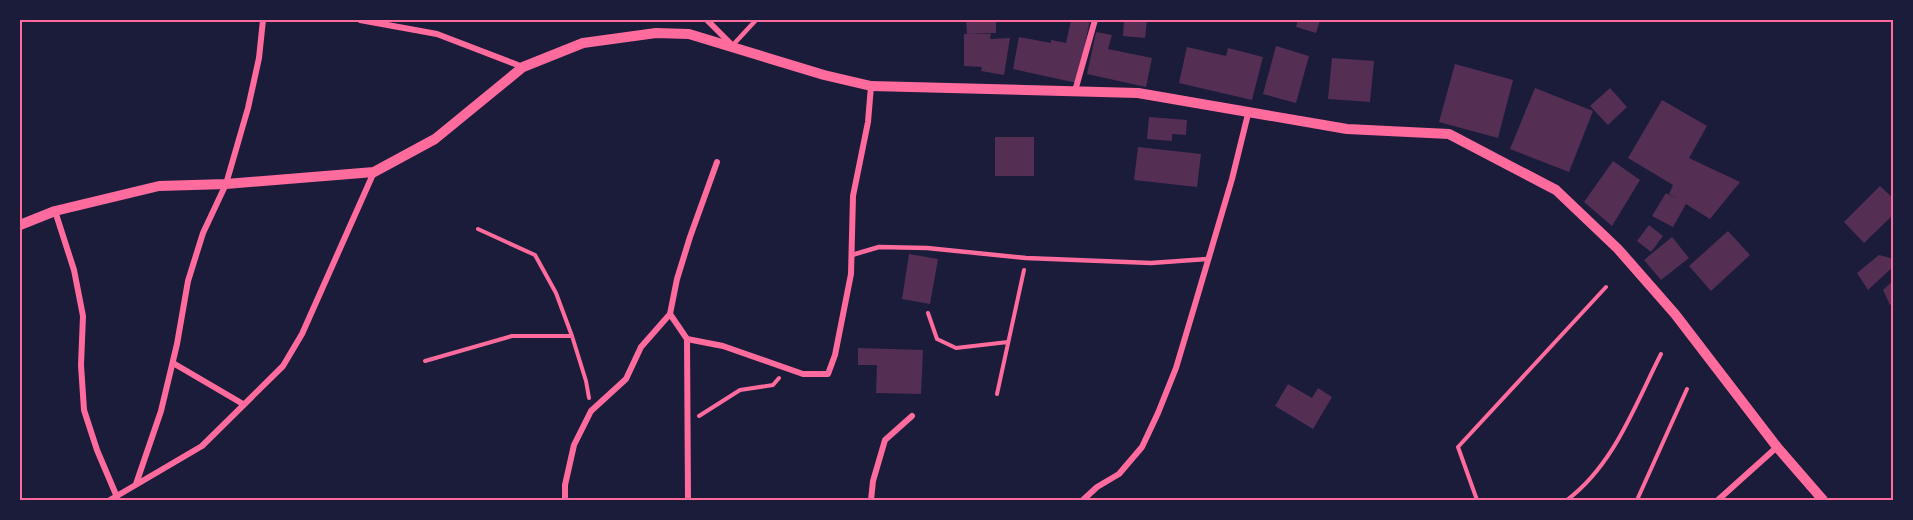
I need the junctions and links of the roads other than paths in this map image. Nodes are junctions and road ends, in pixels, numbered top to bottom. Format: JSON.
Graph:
{"nodes":[{"id":1,"x":263,"y":20,"type":"edge"},
{"id":2,"x":360,"y":20,"type":"edge"},
{"id":3,"x":707,"y":20,"type":"edge"},
{"id":4,"x":756,"y":20,"type":"edge"},
{"id":5,"x":1095,"y":20,"type":"edge"},
{"id":6,"x":732,"y":45,"type":"junction"},
{"id":7,"x":523,"y":67,"type":"junction"},
{"id":8,"x":871,"y":86,"type":"junction"},
{"id":9,"x":1075,"y":92,"type":"junction"},
{"id":10,"x":1248,"y":114,"type":"junction"},
{"id":11,"x":717,"y":162,"type":"dead end"},
{"id":12,"x":374,"y":172,"type":"junction"},
{"id":13,"x":226,"y":184,"type":"junction"},
{"id":14,"x":55,"y":211,"type":"junction"},
{"id":15,"x":20,"y":225,"type":"edge"},
{"id":16,"x":852,"y":255,"type":"junction"},
{"id":17,"x":1207,"y":259,"type":"junction"},
{"id":18,"x":670,"y":314,"type":"junction"},
{"id":19,"x":687,"y":339,"type":"junction"},
{"id":20,"x":173,"y":363,"type":"junction"},
{"id":21,"x":243,"y":404,"type":"junction"},
{"id":22,"x":912,"y":416,"type":"dead end"},
{"id":23,"x":1777,"y":447,"type":"junction"},
{"id":24,"x":135,"y":484,"type":"junction"},
{"id":25,"x":116,"y":498,"type":"edge"},
{"id":26,"x":110,"y":501,"type":"edge"},
{"id":27,"x":565,"y":501,"type":"edge"},
{"id":28,"x":688,"y":501,"type":"edge"},
{"id":29,"x":872,"y":501,"type":"edge"},
{"id":30,"x":1083,"y":501,"type":"edge"},
{"id":31,"x":1718,"y":501,"type":"edge"},
{"id":32,"x":1823,"y":501,"type":"edge"}],
"edges":[{"from":1,"to":13,"type":"street"},
{"from":2,"to":7,"type":"street"},
{"from":3,"to":6,"type":"street"},
{"from":4,"to":6,"type":"lane"},
{"from":5,"to":9,"type":"street"},
{"from":6,"to":7,"type":"street"},
{"from":6,"to":8,"type":"street"},
{"from":7,"to":12,"type":"street"},
{"from":8,"to":9,"type":"street"},
{"from":8,"to":16,"type":"street"},
{"from":9,"to":10,"type":"street"},
{"from":10,"to":17,"type":"street"},
{"from":10,"to":23,"type":"street"},
{"from":11,"to":18,"type":"street"},
{"from":12,"to":13,"type":"street"},
{"from":12,"to":21,"type":"street"},
{"from":13,"to":14,"type":"street"},
{"from":13,"to":20,"type":"street"},
{"from":14,"to":15,"type":"street"},
{"from":14,"to":25,"type":"street"},
{"from":16,"to":17,"type":"lane"},
{"from":16,"to":19,"type":"street"},
{"from":17,"to":30,"type":"street"},
{"from":18,"to":19,"type":"street"},
{"from":18,"to":27,"type":"street"},
{"from":19,"to":28,"type":"street"},
{"from":20,"to":21,"type":"street"},
{"from":20,"to":24,"type":"street"},
{"from":21,"to":24,"type":"street"},
{"from":22,"to":29,"type":"street"},
{"from":23,"to":31,"type":"street"},
{"from":23,"to":32,"type":"street"},
{"from":24,"to":25,"type":"street"},
{"from":25,"to":26,"type":"street"}]}
